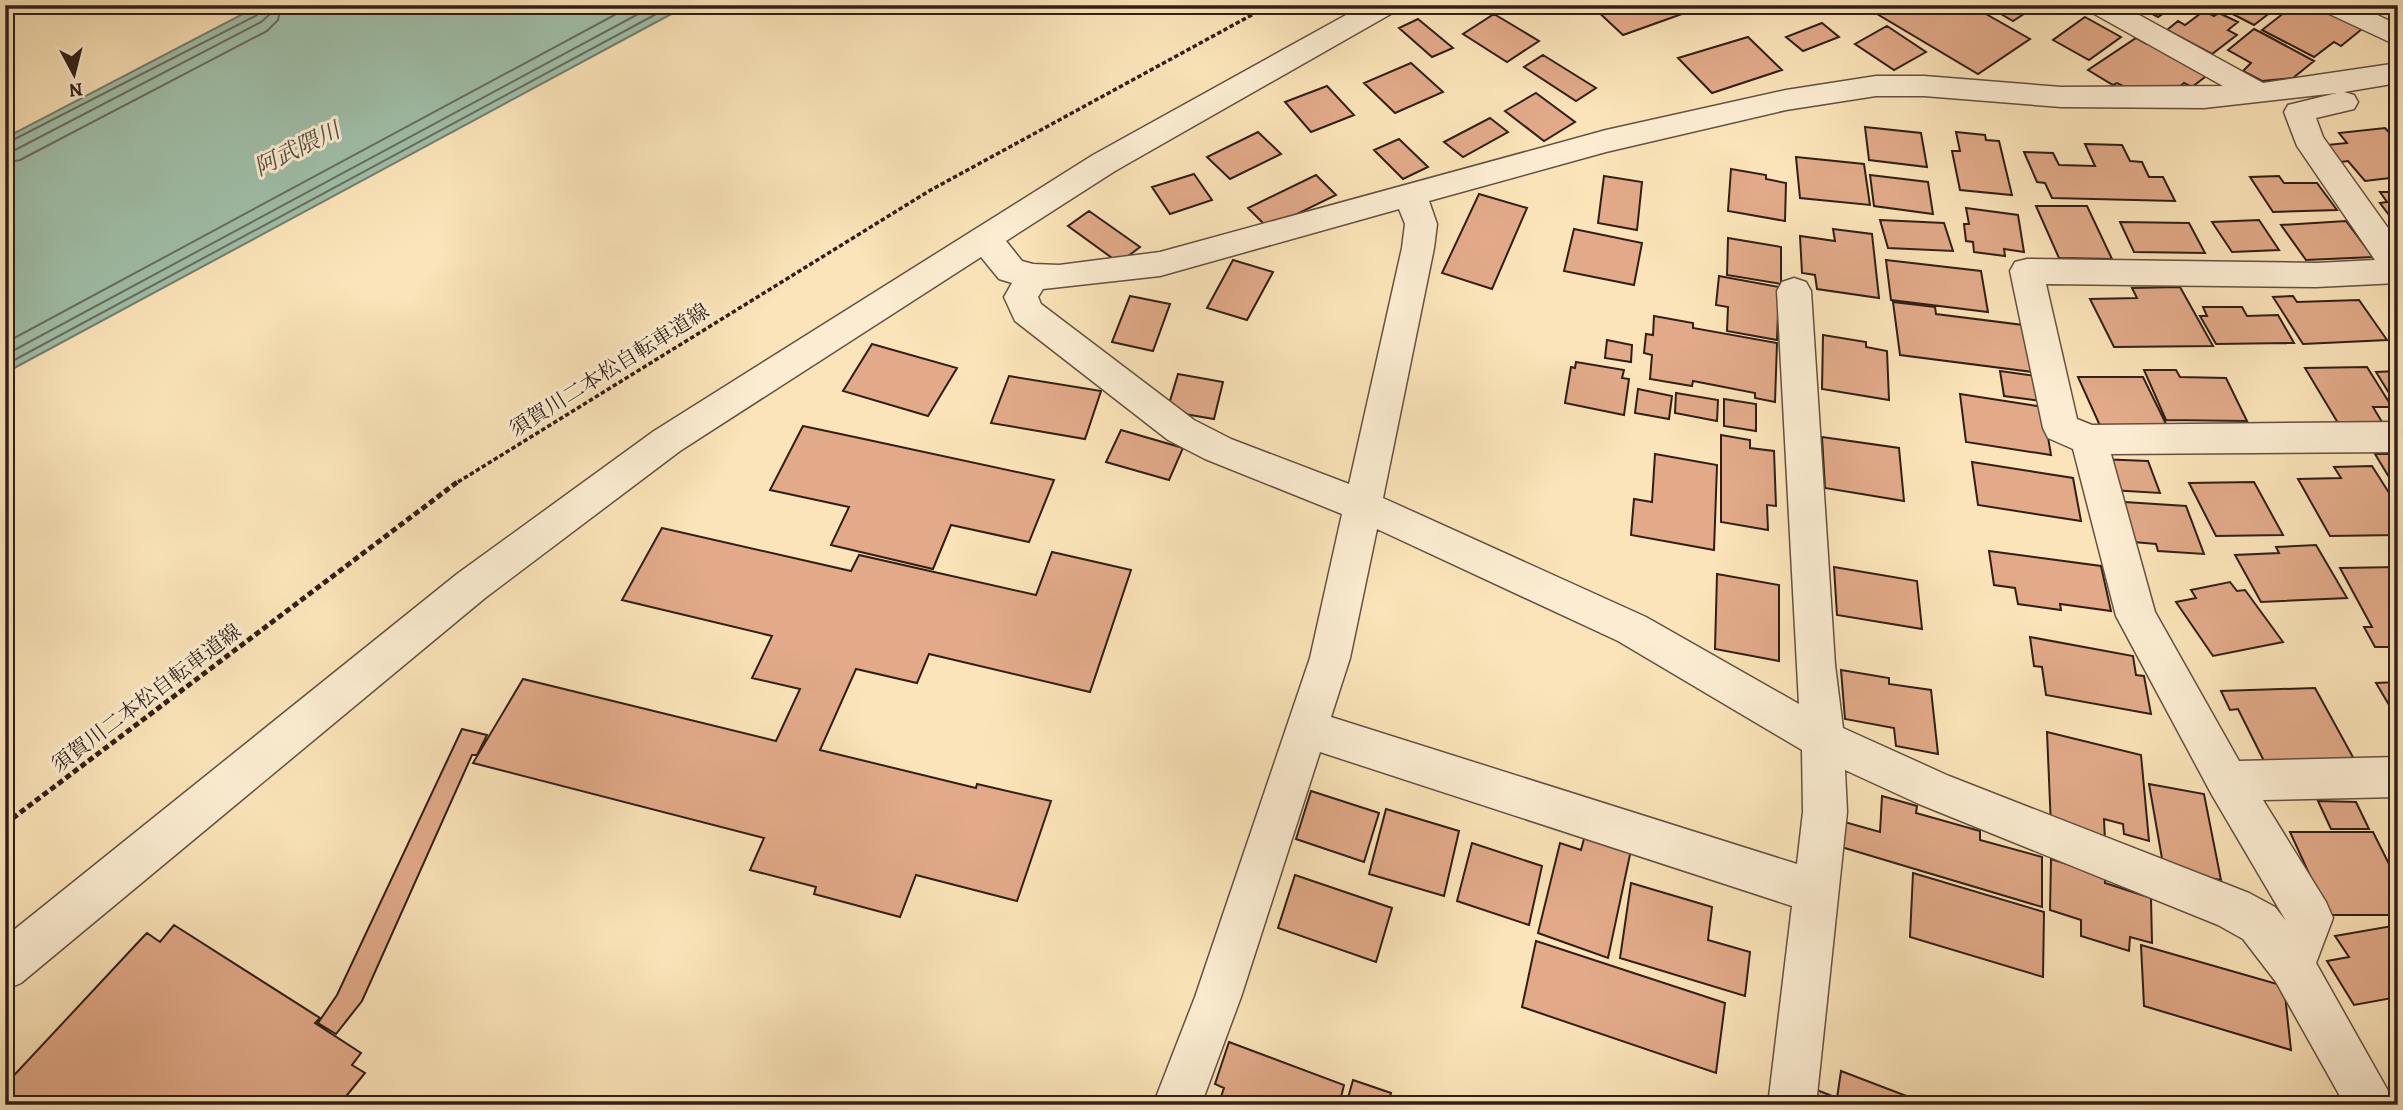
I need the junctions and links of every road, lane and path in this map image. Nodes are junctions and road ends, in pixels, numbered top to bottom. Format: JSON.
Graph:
{"nodes":[{"id":1,"x":1270,"y":5,"type":"edge"},
{"id":2,"x":1386,"y":5,"type":"edge"},
{"id":3,"x":2099,"y":5,"type":"edge"},
{"id":4,"x":2333,"y":5,"type":"edge"},
{"id":5,"x":2398,"y":37,"type":"edge"},
{"id":6,"x":2398,"y":73,"type":"edge"},
{"id":7,"x":2398,"y":93,"type":"edge"},
{"id":8,"x":2260,"y":94,"type":"junction"},
{"id":9,"x":1411,"y":197,"type":"junction"},
{"id":10,"x":985,"y":239,"type":"junction"},
{"id":11,"x":2397,"y":265,"type":"edge"},
{"id":12,"x":1033,"y":276,"type":"junction"},
{"id":13,"x":1794,"y":290,"type":"dead end"},
{"id":14,"x":2398,"y":437,"type":"edge"},
{"id":15,"x":2089,"y":439,"type":"junction"},
{"id":16,"x":1364,"y":506,"type":"junction"},
{"id":17,"x":1308,"y":729,"type":"junction"},
{"id":18,"x":1823,"y":740,"type":"junction"},
{"id":19,"x":2398,"y":777,"type":"edge"},
{"id":20,"x":2227,"y":781,"type":"junction"},
{"id":21,"x":5,"y":824,"type":"edge"},
{"id":22,"x":1816,"y":892,"type":"junction"},
{"id":23,"x":2292,"y":966,"type":"junction"},
{"id":24,"x":5,"y":967,"type":"edge"},
{"id":25,"x":1177,"y":1105,"type":"edge"},
{"id":26,"x":1792,"y":1105,"type":"edge"},
{"id":27,"x":2372,"y":1105,"type":"edge"}],
"edges":[{"from":1,"to":21,"type":"path","name":"須賀川二本松自転車道線"},
{"from":2,"to":10,"type":"street"},
{"from":3,"to":8,"type":"street"},
{"from":4,"to":5,"type":"street"},
{"from":6,"to":8,"type":"street"},
{"from":7,"to":11,"type":"street"},
{"from":8,"to":9,"type":"street"},
{"from":9,"to":12,"type":"street"},
{"from":9,"to":16,"type":"street"},
{"from":10,"to":12,"type":"street"},
{"from":10,"to":24,"type":"street"},
{"from":11,"to":15,"type":"street"},
{"from":12,"to":16,"type":"street"},
{"from":13,"to":18,"type":"street"},
{"from":14,"to":15,"type":"street"},
{"from":15,"to":20,"type":"street"},
{"from":16,"to":17,"type":"street"},
{"from":16,"to":18,"type":"street"},
{"from":17,"to":22,"type":"street"},
{"from":17,"to":25,"type":"street"},
{"from":18,"to":22,"type":"street"},
{"from":18,"to":23,"type":"street"},
{"from":19,"to":20,"type":"street"},
{"from":20,"to":23,"type":"street"},
{"from":22,"to":26,"type":"street"},
{"from":23,"to":27,"type":"street"}]}
